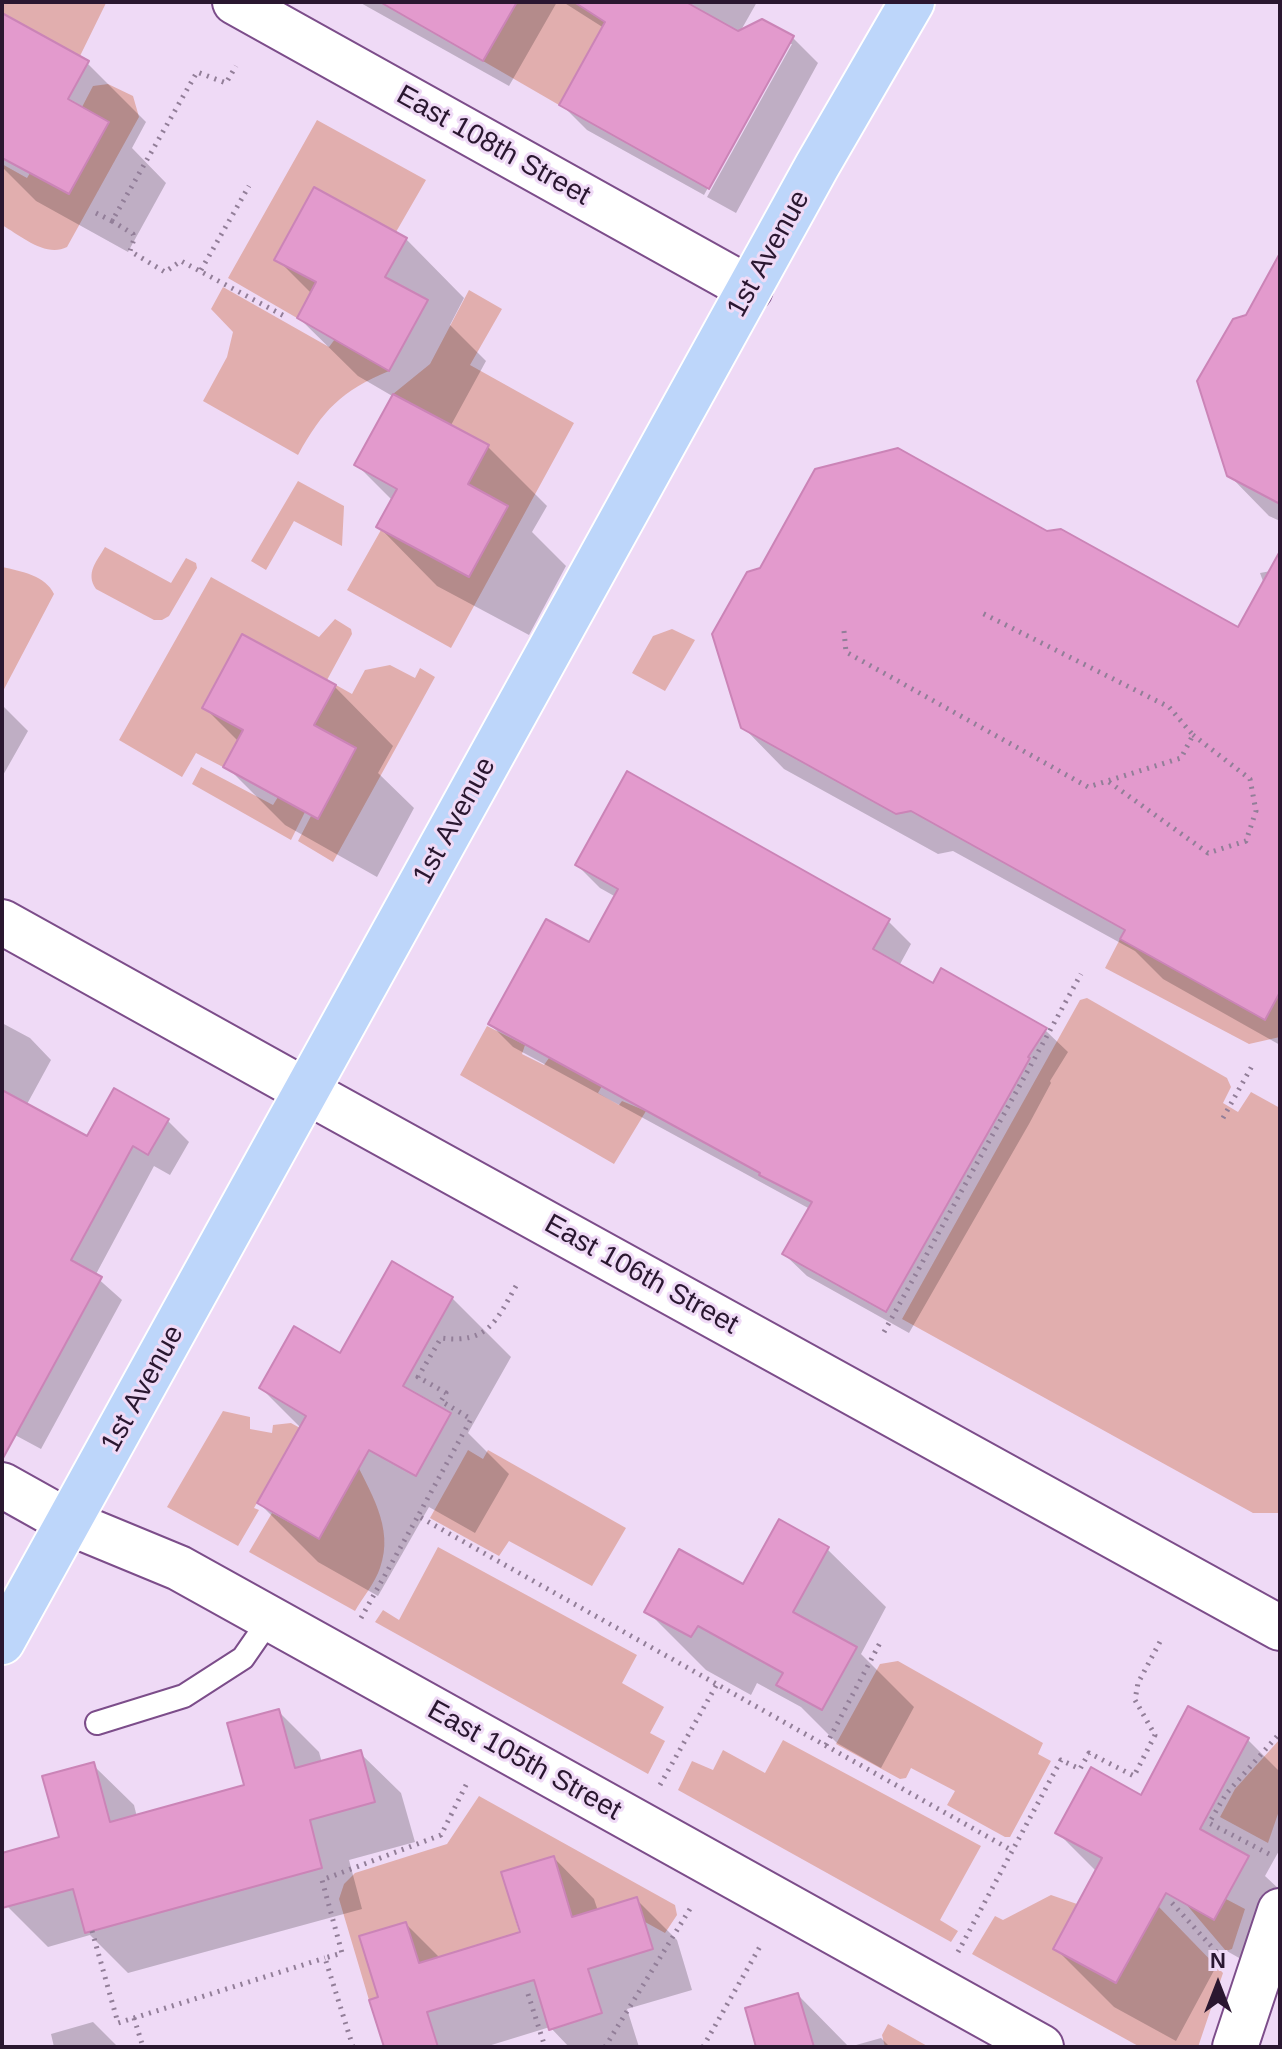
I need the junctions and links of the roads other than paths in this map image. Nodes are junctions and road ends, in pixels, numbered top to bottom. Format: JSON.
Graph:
{"nodes":[{"id":1,"x":235,"y":2,"type":"edge"},
{"id":2,"x":912,"y":2,"type":"edge"},
{"id":3,"x":750,"y":289,"type":"junction"},
{"id":4,"x":2,"y":922,"type":"edge"},
{"id":5,"x":306,"y":1091,"type":"junction"},
{"id":6,"x":2,"y":1485,"type":"edge"},
{"id":7,"x":70,"y":1523,"type":"junction"},
{"id":8,"x":270,"y":1619,"type":"junction"},
{"id":9,"x":1280,"y":1628,"type":"edge"},
{"id":10,"x":2,"y":1642,"type":"edge"},
{"id":11,"x":97,"y":1723,"type":"dead end"},
{"id":12,"x":1280,"y":1911,"type":"edge"},
{"id":13,"x":1041,"y":2047,"type":"edge"},
{"id":14,"x":1235,"y":2047,"type":"edge"}],
"edges":[{"from":1,"to":3,"type":"street","name":"East 108th Street"},
{"from":2,"to":3,"type":"main road","name":"1st Avenue"},
{"from":3,"to":5,"type":"main road","name":"1st Avenue"},
{"from":4,"to":5,"type":"street","name":"East 106th Street"},
{"from":5,"to":7,"type":"main road","name":"1st Avenue"},
{"from":5,"to":9,"type":"street","name":"East 106th Street"},
{"from":6,"to":7,"type":"street","name":"East 105th Street"},
{"from":7,"to":8,"type":"street","name":"East 105th Street"},
{"from":7,"to":10,"type":"main road","name":"1st Avenue"},
{"from":8,"to":11,"type":"lane"},
{"from":8,"to":13,"type":"street","name":"East 105th Street"},
{"from":12,"to":14,"type":"street"}]}
